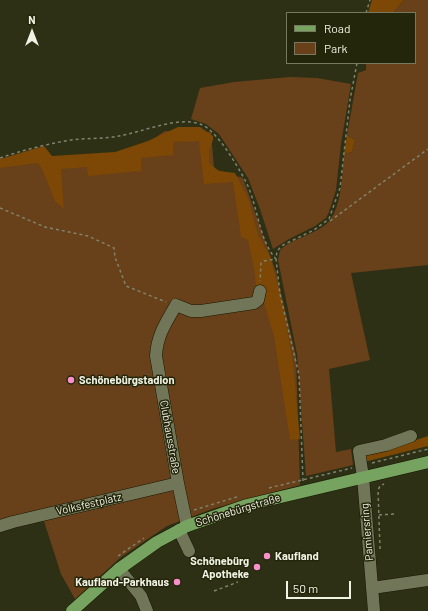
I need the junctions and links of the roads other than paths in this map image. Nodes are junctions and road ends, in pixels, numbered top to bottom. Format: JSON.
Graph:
{"nodes":[{"id":1,"x":260,"y":287,"type":"road end"},
{"id":2,"x":411,"y":436,"type":"dead end"},
{"id":3,"x":428,"y":462,"type":"edge"},
{"id":4,"x":363,"y":477,"type":"junction"},
{"id":5,"x":178,"y":483,"type":"junction"},
{"id":6,"x":0,"y":526,"type":"edge"},
{"id":7,"x":183,"y":528,"type":"junction"},
{"id":8,"x":189,"y":551,"type":"dead end"},
{"id":9,"x":119,"y":570,"type":"junction"},
{"id":10,"x":428,"y":580,"type":"edge"},
{"id":11,"x":372,"y":588,"type":"junction"},
{"id":12,"x":72,"y":611,"type":"edge"},
{"id":13,"x":147,"y":611,"type":"edge"},
{"id":14,"x":374,"y":611,"type":"edge"}],
"edges":[{"from":1,"to":5,"type":"street","name":"Clubhausstraße"},
{"from":2,"to":4,"type":"street","name":"Pamiersring"},
{"from":3,"to":4,"type":"main road","name":"Schönebürgstraße"},
{"from":4,"to":7,"type":"main road","name":"Schönebürgstraße"},
{"from":4,"to":11,"type":"street","name":"Pamiersring"},
{"from":5,"to":6,"type":"street","name":"Volksfestplatz"},
{"from":5,"to":7,"type":"street","name":"Clubhausstraße"},
{"from":7,"to":8,"type":"street","name":"Clubhausstraße"},
{"from":7,"to":9,"type":"main road","name":"Schönebürgstraße"},
{"from":9,"to":12,"type":"main road","name":"Schönebürgstraße"},
{"from":9,"to":13,"type":"street"},
{"from":10,"to":11,"type":"street"},
{"from":11,"to":14,"type":"street","name":"Pamiersring"}]}
